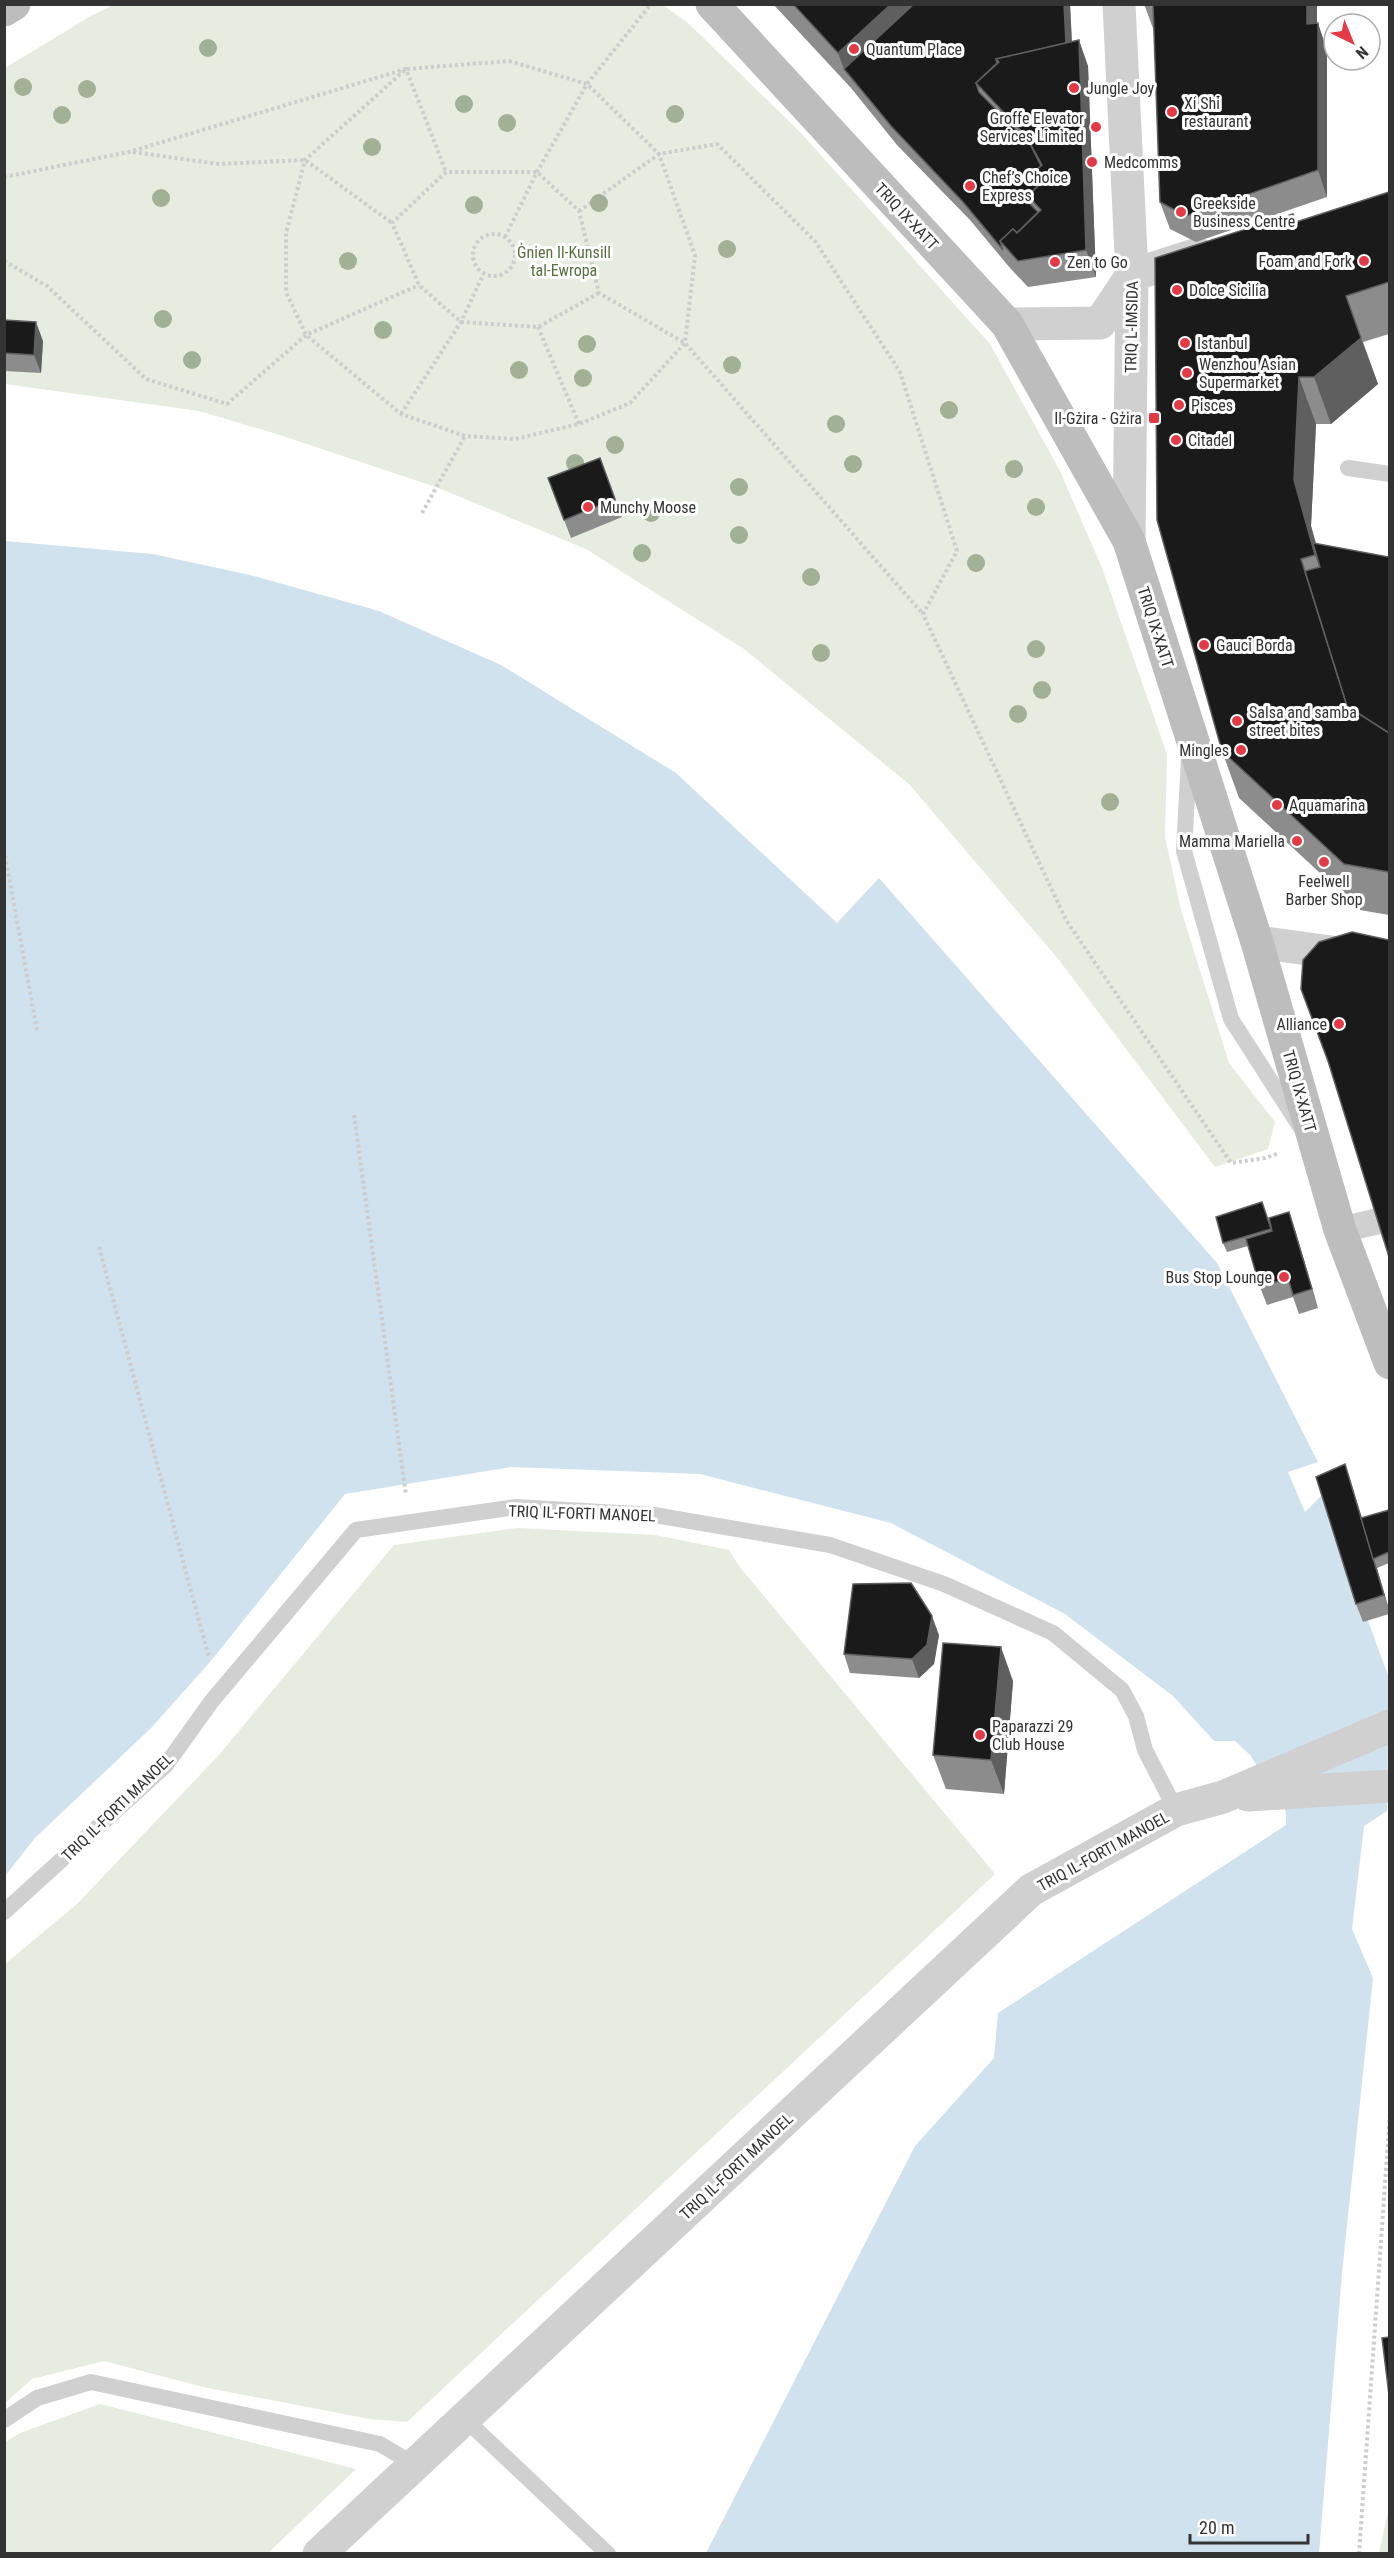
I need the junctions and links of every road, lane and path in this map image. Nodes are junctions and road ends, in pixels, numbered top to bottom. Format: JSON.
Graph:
{"nodes":[{"id":1,"x":14,"y":4,"type":"edge"},
{"id":2,"x":651,"y":4,"type":"edge"},
{"id":3,"x":712,"y":4,"type":"edge"},
{"id":4,"x":1119,"y":4,"type":"edge"},
{"id":5,"x":4,"y":10,"type":"edge"},
{"id":6,"x":406,"y":69,"type":"junction"},
{"id":7,"x":587,"y":84,"type":"junction"},
{"id":8,"x":129,"y":152,"type":"junction"},
{"id":9,"x":659,"y":153,"type":"junction"},
{"id":10,"x":304,"y":160,"type":"junction"},
{"id":11,"x":446,"y":172,"type":"junction"},
{"id":12,"x":537,"y":172,"type":"junction"},
{"id":13,"x":4,"y":177,"type":"edge"},
{"id":14,"x":579,"y":211,"type":"junction"},
{"id":15,"x":392,"y":223,"type":"junction"},
{"id":16,"x":505,"y":237,"type":"junction"},
{"id":17,"x":1222,"y":247,"type":"edge"},
{"id":18,"x":4,"y":261,"type":"edge"},
{"id":19,"x":483,"y":274,"type":"junction"},
{"id":20,"x":1132,"y":275,"type":"junction"},
{"id":21,"x":419,"y":285,"type":"junction"},
{"id":22,"x":598,"y":293,"type":"junction"},
{"id":23,"x":461,"y":322,"type":"junction"},
{"id":24,"x":1007,"y":324,"type":"junction"},
{"id":25,"x":538,"y":327,"type":"junction"},
{"id":26,"x":306,"y":336,"type":"junction"},
{"id":27,"x":685,"y":343,"type":"junction"},
{"id":28,"x":401,"y":414,"type":"junction"},
{"id":29,"x":579,"y":424,"type":"junction"},
{"id":30,"x":465,"y":436,"type":"junction"},
{"id":31,"x":1348,"y":468,"type":"dead end"},
{"id":32,"x":1389,"y":474,"type":"edge"},
{"id":33,"x":422,"y":513,"type":"dead end"},
{"id":34,"x":1129,"y":541,"type":"junction"},
{"id":35,"x":923,"y":614,"type":"junction"},
{"id":36,"x":1191,"y":736,"type":"junction"},
{"id":37,"x":4,"y":850,"type":"edge"},
{"id":38,"x":1257,"y":942,"type":"junction"},
{"id":39,"x":1389,"y":960,"type":"edge"},
{"id":40,"x":37,"y":1030,"type":"dead end"},
{"id":41,"x":354,"y":1115,"type":"dead end"},
{"id":42,"x":1319,"y":1156,"type":"junction"},
{"id":43,"x":1286,"y":1158,"type":"dead end"},
{"id":44,"x":1379,"y":1221,"type":"edge"},
{"id":45,"x":1340,"y":1230,"type":"junction"},
{"id":46,"x":99,"y":1247,"type":"dead end"},
{"id":47,"x":1389,"y":1363,"type":"edge"},
{"id":48,"x":407,"y":1498,"type":"dead end"},
{"id":49,"x":210,"y":1662,"type":"dead end"},
{"id":50,"x":1389,"y":1726,"type":"edge"},
{"id":51,"x":1389,"y":1786,"type":"edge"},
{"id":52,"x":1223,"y":1797,"type":"junction"},
{"id":53,"x":1176,"y":1810,"type":"junction"},
{"id":54,"x":4,"y":1912,"type":"edge"},
{"id":55,"x":1389,"y":2113,"type":"edge"},
{"id":56,"x":465,"y":2419,"type":"junction"},
{"id":57,"x":4,"y":2420,"type":"edge"},
{"id":58,"x":414,"y":2465,"type":"junction"},
{"id":59,"x":319,"y":2553,"type":"edge"},
{"id":60,"x":608,"y":2553,"type":"edge"},
{"id":61,"x":1359,"y":2553,"type":"edge"}],
"edges":[{"from":1,"to":5,"type":"main road"},
{"from":2,"to":7,"type":"path"},
{"from":3,"to":24,"type":"main road","name":"TRIQ IX-XATT"},
{"from":4,"to":20,"type":"street","name":"TRIQ L-IMSIDA"},
{"from":6,"to":7,"type":"path"},
{"from":6,"to":8,"type":"path"},
{"from":6,"to":10,"type":"path"},
{"from":6,"to":11,"type":"path"},
{"from":7,"to":9,"type":"path"},
{"from":7,"to":12,"type":"path"},
{"from":8,"to":10,"type":"path"},
{"from":8,"to":13,"type":"path"},
{"from":9,"to":14,"type":"path"},
{"from":9,"to":27,"type":"path"},
{"from":9,"to":35,"type":"path"},
{"from":10,"to":15,"type":"path"},
{"from":10,"to":26,"type":"path"},
{"from":11,"to":12,"type":"path"},
{"from":11,"to":15,"type":"path"},
{"from":12,"to":14,"type":"path"},
{"from":12,"to":16,"type":"path"},
{"from":14,"to":22,"type":"path"},
{"from":15,"to":21,"type":"path"},
{"from":16,"to":19,"type":"path"},
{"from":16,"to":19,"type":"path"},
{"from":17,"to":20,"type":"street"},
{"from":18,"to":26,"type":"path"},
{"from":19,"to":23,"type":"path"},
{"from":20,"to":24,"type":"street"},
{"from":20,"to":34,"type":"street","name":"TRIQ L-IMSIDA"},
{"from":21,"to":23,"type":"path"},
{"from":21,"to":26,"type":"path"},
{"from":22,"to":25,"type":"path"},
{"from":22,"to":27,"type":"path"},
{"from":23,"to":25,"type":"path"},
{"from":23,"to":28,"type":"path"},
{"from":24,"to":34,"type":"main road","name":"TRIQ IX-XATT"},
{"from":25,"to":29,"type":"path"},
{"from":26,"to":28,"type":"path"},
{"from":27,"to":29,"type":"path"},
{"from":27,"to":35,"type":"path"},
{"from":28,"to":30,"type":"path"},
{"from":29,"to":30,"type":"path"},
{"from":30,"to":33,"type":"path"},
{"from":31,"to":32,"type":"lane"},
{"from":34,"to":36,"type":"main road","name":"TRIQ IX-XATT"},
{"from":35,"to":43,"type":"path"},
{"from":36,"to":38,"type":"main road","name":"TRIQ IX-XATT"},
{"from":36,"to":42,"type":"lane"},
{"from":37,"to":40,"type":"path"},
{"from":38,"to":39,"type":"street"},
{"from":38,"to":42,"type":"main road","name":"TRIQ IX-XATT"},
{"from":41,"to":48,"type":"path"},
{"from":42,"to":45,"type":"main road","name":"TRIQ IX-XATT"},
{"from":44,"to":45,"type":"street"},
{"from":45,"to":47,"type":"main road","name":"TRIQ IX-XATT"},
{"from":46,"to":49,"type":"path"},
{"from":50,"to":52,"type":"street","name":"TRIQ IL-FORTI MANOEL"},
{"from":51,"to":52,"type":"street","name":"TRIQ IL-FORTI MANOEL"},
{"from":52,"to":53,"type":"street","name":"TRIQ IL-FORTI MANOEL"},
{"from":53,"to":54,"type":"lane","name":"TRIQ IL-FORTI MANOEL"},
{"from":53,"to":56,"type":"street","name":"TRIQ IL-FORTI MANOEL"},
{"from":55,"to":61,"type":"path"},
{"from":56,"to":58,"type":"street","name":"TRIQ IL-FORTI MANOEL"},
{"from":56,"to":60,"type":"lane"},
{"from":57,"to":58,"type":"lane"},
{"from":58,"to":59,"type":"street","name":"TRIQ IL-FORTI MANOEL"}]}
